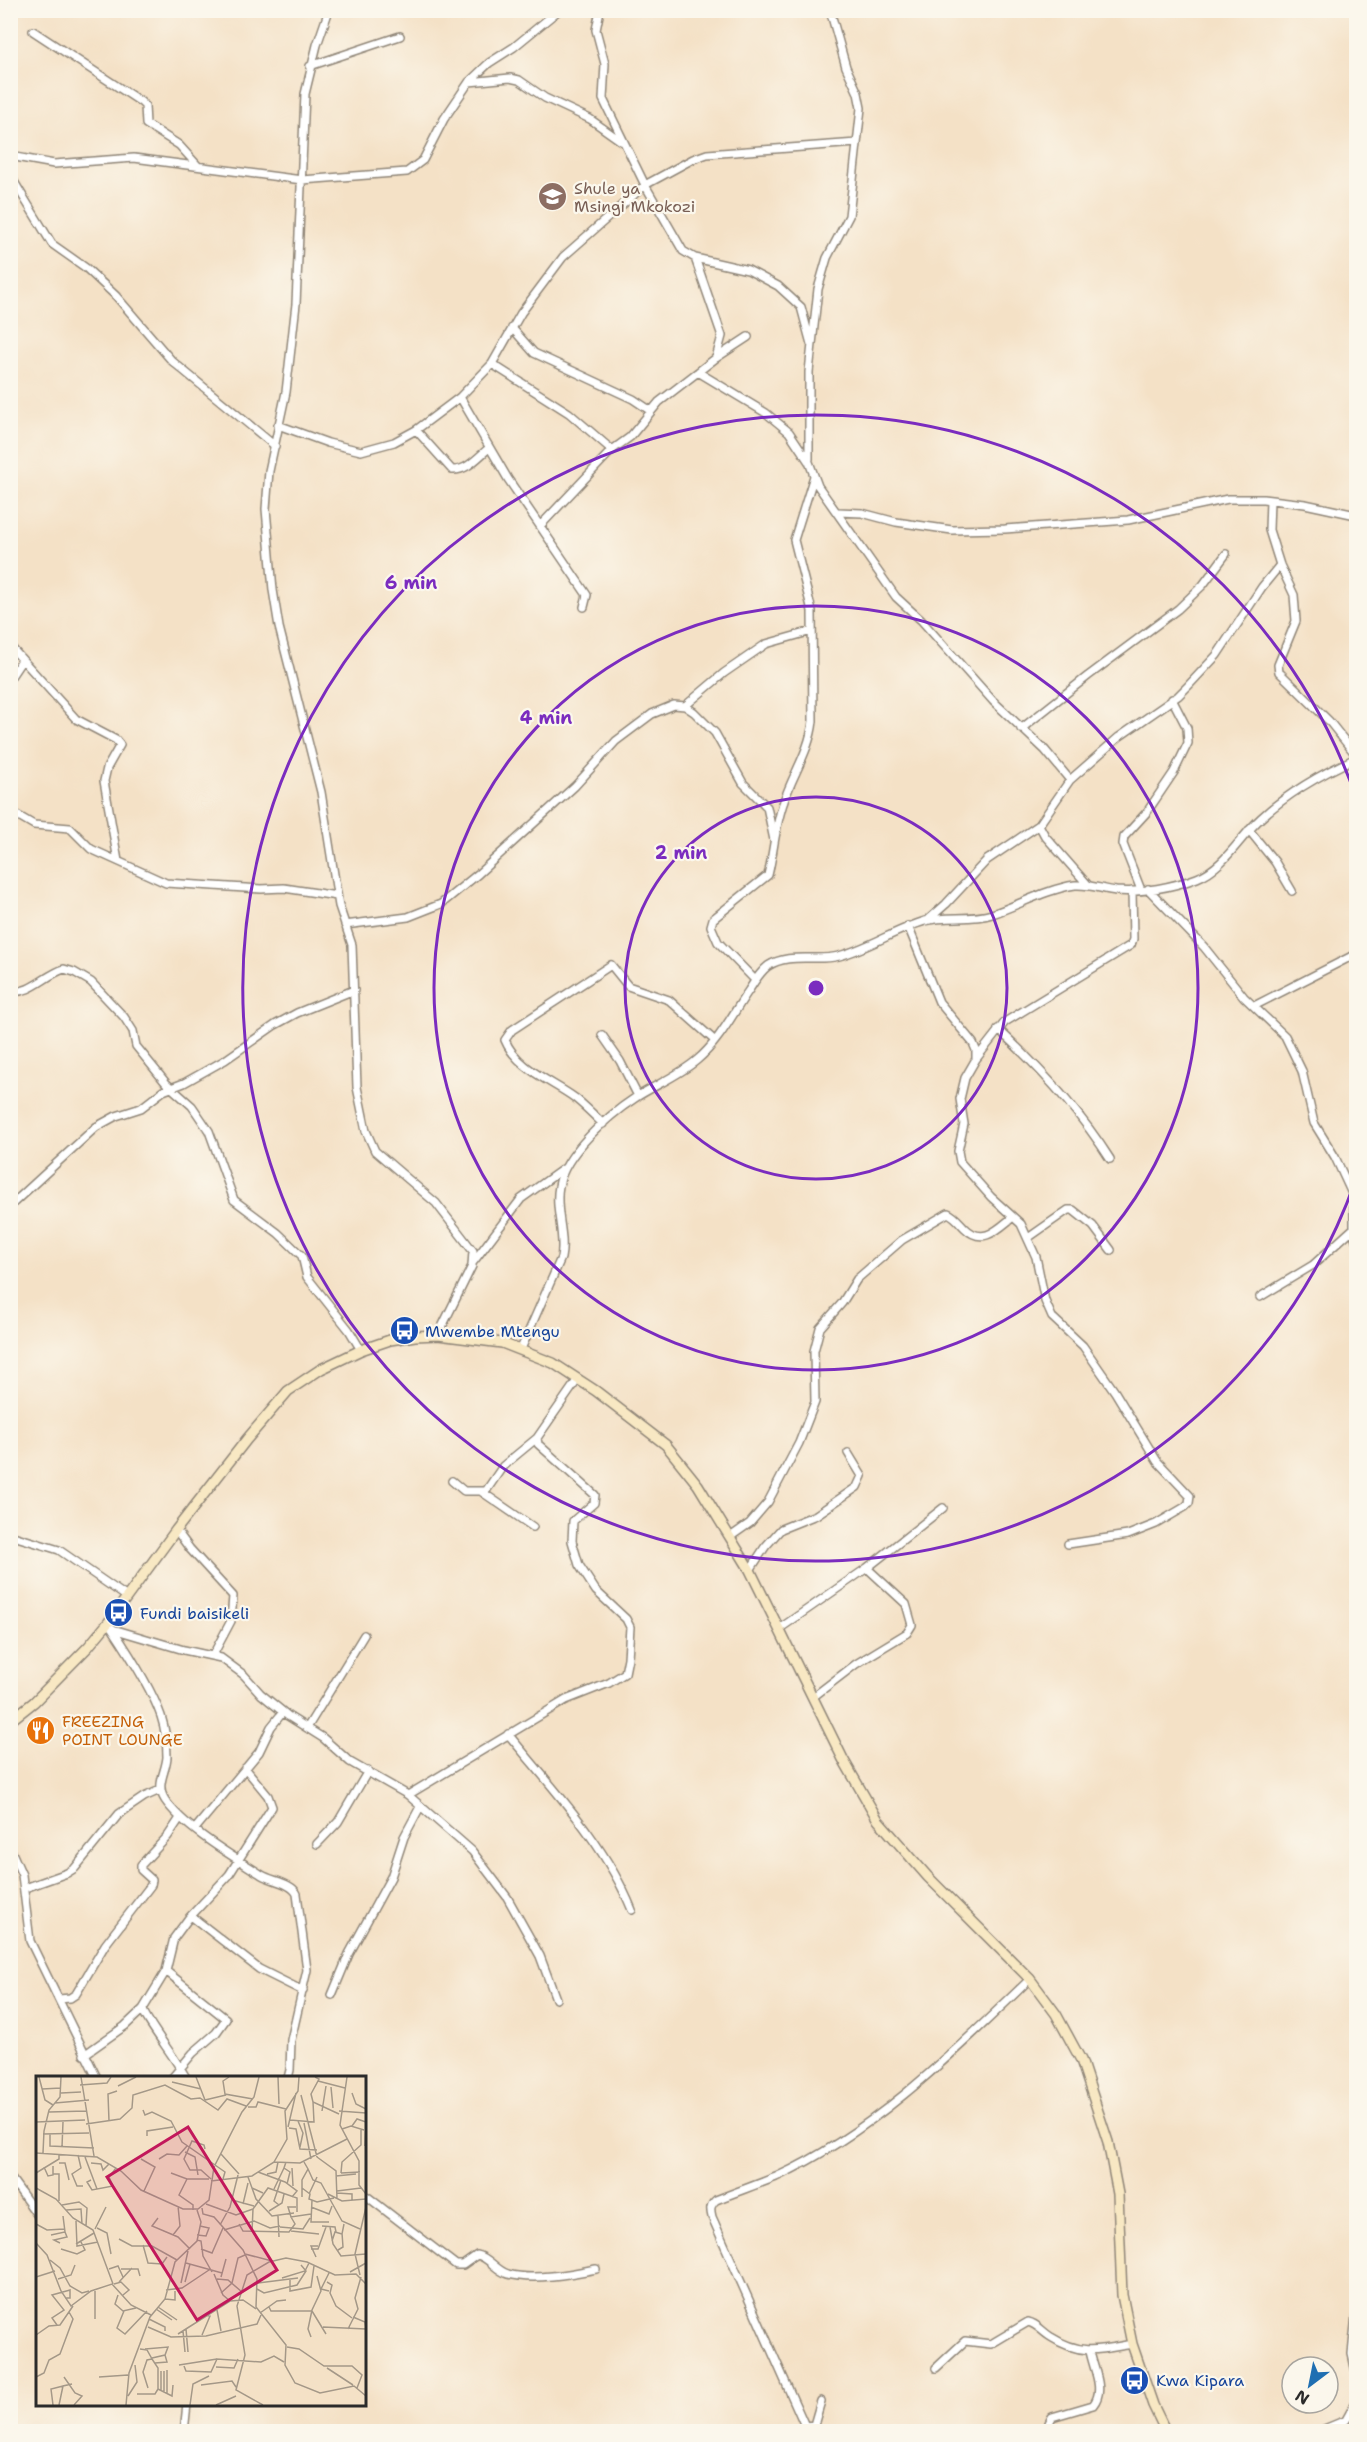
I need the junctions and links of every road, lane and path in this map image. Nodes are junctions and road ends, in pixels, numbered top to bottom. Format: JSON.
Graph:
{"nodes":[{"id":1,"x":329,"y":10,"type":"edge"},
{"id":2,"x":559,"y":10,"type":"edge"},
{"id":3,"x":600,"y":10,"type":"edge"},
{"id":4,"x":830,"y":10,"type":"edge"},
{"id":5,"x":33,"y":32,"type":"dead end"},
{"id":6,"x":400,"y":36,"type":"dead end"},
{"id":7,"x":310,"y":66,"type":"junction"},
{"id":8,"x":469,"y":82,"type":"junction"},
{"id":9,"x":623,"y":142,"type":"junction"},
{"id":10,"x":858,"y":143,"type":"junction"},
{"id":11,"x":10,"y":156,"type":"edge"},
{"id":12,"x":198,"y":166,"type":"junction"},
{"id":13,"x":10,"y":175,"type":"edge"},
{"id":14,"x":302,"y":180,"type":"junction"},
{"id":15,"x":645,"y":185,"type":"junction"},
{"id":16,"x":695,"y":258,"type":"junction"},
{"id":17,"x":512,"y":328,"type":"junction"},
{"id":18,"x":748,"y":337,"type":"dead end"},
{"id":19,"x":812,"y":348,"type":"junction"},
{"id":20,"x":716,"y":358,"type":"junction"},
{"id":21,"x":492,"y":364,"type":"junction"},
{"id":22,"x":698,"y":372,"type":"junction"},
{"id":23,"x":460,"y":397,"type":"junction"},
{"id":24,"x":651,"y":411,"type":"junction"},
{"id":25,"x":278,"y":425,"type":"junction"},
{"id":26,"x":416,"y":430,"type":"junction"},
{"id":27,"x":275,"y":446,"type":"junction"},
{"id":28,"x":489,"y":448,"type":"junction"},
{"id":29,"x":612,"y":450,"type":"junction"},
{"id":30,"x":810,"y":462,"type":"junction"},
{"id":31,"x":814,"y":476,"type":"junction"},
{"id":32,"x":1270,"y":500,"type":"junction"},
{"id":33,"x":838,"y":512,"type":"junction"},
{"id":34,"x":1356,"y":515,"type":"edge"},
{"id":35,"x":540,"y":526,"type":"junction"},
{"id":36,"x":1226,"y":554,"type":"dead end"},
{"id":37,"x":1280,"y":565,"type":"junction"},
{"id":38,"x":584,"y":607,"type":"dead end"},
{"id":39,"x":812,"y":631,"type":"junction"},
{"id":40,"x":10,"y":646,"type":"edge"},
{"id":41,"x":22,"y":660,"type":"junction"},
{"id":42,"x":10,"y":678,"type":"edge"},
{"id":43,"x":1172,"y":699,"type":"junction"},
{"id":44,"x":685,"y":706,"type":"junction"},
{"id":45,"x":1022,"y":729,"type":"junction"},
{"id":46,"x":1356,"y":757,"type":"edge"},
{"id":47,"x":1070,"y":780,"type":"junction"},
{"id":48,"x":10,"y":812,"type":"edge"},
{"id":49,"x":1039,"y":825,"type":"junction"},
{"id":50,"x":1249,"y":830,"type":"junction"},
{"id":51,"x":774,"y":840,"type":"junction"},
{"id":52,"x":118,"y":861,"type":"junction"},
{"id":53,"x":1088,"y":885,"type":"junction"},
{"id":54,"x":1144,"y":890,"type":"junction"},
{"id":55,"x":1132,"y":891,"type":"junction"},
{"id":56,"x":1292,"y":891,"type":"dead end"},
{"id":57,"x":337,"y":896,"type":"junction"},
{"id":58,"x":927,"y":921,"type":"junction"},
{"id":59,"x":345,"y":925,"type":"junction"},
{"id":60,"x":908,"y":926,"type":"junction"},
{"id":61,"x":1356,"y":954,"type":"edge"},
{"id":62,"x":755,"y":980,"type":"junction"},
{"id":63,"x":354,"y":990,"type":"junction"},
{"id":64,"x":10,"y":991,"type":"edge"},
{"id":65,"x":1254,"y":1006,"type":"junction"},
{"id":66,"x":998,"y":1029,"type":"junction"},
{"id":67,"x":602,"y":1035,"type":"dead end"},
{"id":68,"x":714,"y":1040,"type":"junction"},
{"id":69,"x":976,"y":1059,"type":"junction"},
{"id":70,"x":172,"y":1087,"type":"junction"},
{"id":71,"x":638,"y":1096,"type":"junction"},
{"id":72,"x":603,"y":1124,"type":"junction"},
{"id":73,"x":1110,"y":1160,"type":"dead end"},
{"id":74,"x":564,"y":1168,"type":"junction"},
{"id":75,"x":12,"y":1202,"type":"edge"},
{"id":76,"x":1013,"y":1217,"type":"junction"},
{"id":77,"x":1355,"y":1227,"type":"junction"},
{"id":78,"x":1028,"y":1238,"type":"junction"},
{"id":79,"x":1356,"y":1240,"type":"edge"},
{"id":80,"x":1111,"y":1250,"type":"dead end"},
{"id":81,"x":474,"y":1261,"type":"junction"},
{"id":82,"x":1260,"y":1297,"type":"dead end"},
{"id":83,"x":438,"y":1335,"type":"junction"},
{"id":84,"x":521,"y":1349,"type":"junction"},
{"id":85,"x":360,"y":1350,"type":"junction"},
{"id":86,"x":578,"y":1379,"type":"junction"},
{"id":87,"x":537,"y":1438,"type":"junction"},
{"id":88,"x":848,"y":1453,"type":"dead end"},
{"id":89,"x":452,"y":1481,"type":"dead end"},
{"id":90,"x":482,"y":1492,"type":"junction"},
{"id":91,"x":943,"y":1508,"type":"dead end"},
{"id":92,"x":533,"y":1527,"type":"dead end"},
{"id":93,"x":176,"y":1530,"type":"junction"},
{"id":94,"x":10,"y":1535,"type":"edge"},
{"id":95,"x":730,"y":1537,"type":"junction"},
{"id":96,"x":1068,"y":1544,"type":"dead end"},
{"id":97,"x":867,"y":1568,"type":"junction"},
{"id":98,"x":750,"y":1570,"type":"junction"},
{"id":99,"x":127,"y":1597,"type":"junction"},
{"id":100,"x":111,"y":1626,"type":"junction"},
{"id":101,"x":779,"y":1629,"type":"junction"},
{"id":102,"x":364,"y":1635,"type":"dead end"},
{"id":103,"x":213,"y":1655,"type":"junction"},
{"id":104,"x":813,"y":1697,"type":"junction"},
{"id":105,"x":283,"y":1712,"type":"junction"},
{"id":106,"x":10,"y":1721,"type":"edge"},
{"id":107,"x":307,"y":1728,"type":"junction"},
{"id":108,"x":508,"y":1734,"type":"junction"},
{"id":109,"x":245,"y":1768,"type":"junction"},
{"id":110,"x":368,"y":1771,"type":"junction"},
{"id":111,"x":160,"y":1790,"type":"junction"},
{"id":112,"x":408,"y":1795,"type":"junction"},
{"id":113,"x":420,"y":1806,"type":"junction"},
{"id":114,"x":180,"y":1818,"type":"junction"},
{"id":115,"x":195,"y":1828,"type":"junction"},
{"id":116,"x":317,"y":1844,"type":"dead end"},
{"id":117,"x":10,"y":1848,"type":"edge"},
{"id":118,"x":239,"y":1859,"type":"junction"},
{"id":119,"x":25,"y":1887,"type":"junction"},
{"id":120,"x":632,"y":1910,"type":"dead end"},
{"id":121,"x":191,"y":1916,"type":"junction"},
{"id":122,"x":166,"y":1971,"type":"junction"},
{"id":123,"x":1030,"y":1979,"type":"junction"},
{"id":124,"x":303,"y":1991,"type":"junction"},
{"id":125,"x":332,"y":1995,"type":"dead end"},
{"id":126,"x":59,"y":1999,"type":"junction"},
{"id":127,"x":556,"y":1999,"type":"dead end"},
{"id":128,"x":143,"y":2009,"type":"junction"},
{"id":129,"x":84,"y":2055,"type":"junction"},
{"id":130,"x":182,"y":2068,"type":"junction"},
{"id":131,"x":96,"y":2076,"type":"edge"},
{"id":132,"x":174,"y":2076,"type":"edge"},
{"id":133,"x":185,"y":2076,"type":"edge"},
{"id":134,"x":288,"y":2076,"type":"edge"},
{"id":135,"x":10,"y":2177,"type":"edge"},
{"id":136,"x":366,"y":2196,"type":"edge"},
{"id":137,"x":36,"y":2213,"type":"edge"},
{"id":138,"x":596,"y":2270,"type":"dead end"},
{"id":139,"x":1356,"y":2315,"type":"edge"},
{"id":140,"x":1132,"y":2344,"type":"junction"},
{"id":141,"x":1090,"y":2351,"type":"junction"},
{"id":142,"x":936,"y":2368,"type":"dead end"},
{"id":143,"x":1356,"y":2372,"type":"edge"},
{"id":144,"x":821,"y":2401,"type":"dead end"},
{"id":145,"x":1356,"y":2402,"type":"edge"},
{"id":146,"x":187,"y":2406,"type":"edge"},
{"id":147,"x":1356,"y":2414,"type":"edge"},
{"id":148,"x":1346,"y":2420,"type":"junction"},
{"id":149,"x":184,"y":2432,"type":"edge"},
{"id":150,"x":1050,"y":2432,"type":"edge"},
{"id":151,"x":1166,"y":2432,"type":"edge"},
{"id":152,"x":1317,"y":2432,"type":"edge"}],
"edges":[{"from":1,"to":7,"type":"street"},
{"from":2,"to":8,"type":"street"},
{"from":3,"to":9,"type":"street"},
{"from":4,"to":10,"type":"street"},
{"from":5,"to":12,"type":"street"},
{"from":6,"to":7,"type":"street"},
{"from":7,"to":14,"type":"street"},
{"from":8,"to":9,"type":"street"},
{"from":8,"to":14,"type":"street"},
{"from":9,"to":15,"type":"street"},
{"from":10,"to":15,"type":"street"},
{"from":10,"to":19,"type":"street"},
{"from":11,"to":12,"type":"street"},
{"from":12,"to":14,"type":"street"},
{"from":13,"to":27,"type":"street"},
{"from":14,"to":25,"type":"street"},
{"from":15,"to":16,"type":"street"},
{"from":15,"to":17,"type":"street"},
{"from":16,"to":19,"type":"street"},
{"from":16,"to":20,"type":"street"},
{"from":17,"to":21,"type":"street"},
{"from":17,"to":24,"type":"street"},
{"from":18,"to":20,"type":"street"},
{"from":19,"to":30,"type":"street"},
{"from":20,"to":22,"type":"street"},
{"from":21,"to":23,"type":"street"},
{"from":21,"to":29,"type":"street"},
{"from":22,"to":24,"type":"street"},
{"from":22,"to":30,"type":"street"},
{"from":23,"to":26,"type":"street"},
{"from":23,"to":28,"type":"street"},
{"from":24,"to":29,"type":"street"},
{"from":25,"to":26,"type":"street"},
{"from":25,"to":27,"type":"street"},
{"from":26,"to":28,"type":"street"},
{"from":27,"to":57,"type":"street"},
{"from":28,"to":35,"type":"street"},
{"from":29,"to":35,"type":"street"},
{"from":30,"to":31,"type":"street"},
{"from":31,"to":33,"type":"street"},
{"from":31,"to":39,"type":"street"},
{"from":32,"to":33,"type":"street"},
{"from":32,"to":34,"type":"street"},
{"from":32,"to":37,"type":"street"},
{"from":33,"to":45,"type":"street"},
{"from":35,"to":38,"type":"street"},
{"from":36,"to":45,"type":"street"},
{"from":37,"to":43,"type":"street"},
{"from":37,"to":46,"type":"street"},
{"from":39,"to":44,"type":"street"},
{"from":39,"to":51,"type":"street"},
{"from":40,"to":41,"type":"street"},
{"from":41,"to":42,"type":"street"},
{"from":41,"to":52,"type":"street"},
{"from":43,"to":47,"type":"street"},
{"from":43,"to":54,"type":"street"},
{"from":44,"to":51,"type":"street"},
{"from":44,"to":59,"type":"street"},
{"from":45,"to":47,"type":"street"},
{"from":46,"to":50,"type":"street"},
{"from":47,"to":49,"type":"street"},
{"from":48,"to":52,"type":"street"},
{"from":49,"to":53,"type":"street"},
{"from":49,"to":58,"type":"street"},
{"from":50,"to":54,"type":"street"},
{"from":50,"to":56,"type":"street"},
{"from":51,"to":62,"type":"street"},
{"from":52,"to":57,"type":"street"},
{"from":53,"to":55,"type":"street"},
{"from":53,"to":58,"type":"street"},
{"from":54,"to":55,"type":"street"},
{"from":54,"to":65,"type":"street"},
{"from":55,"to":66,"type":"street"},
{"from":57,"to":59,"type":"street"},
{"from":58,"to":60,"type":"street"},
{"from":59,"to":63,"type":"street"},
{"from":60,"to":62,"type":"street"},
{"from":60,"to":69,"type":"street"},
{"from":61,"to":65,"type":"street"},
{"from":62,"to":68,"type":"street"},
{"from":63,"to":70,"type":"street"},
{"from":63,"to":81,"type":"street"},
{"from":64,"to":70,"type":"street"},
{"from":65,"to":77,"type":"street"},
{"from":66,"to":69,"type":"street"},
{"from":66,"to":73,"type":"street"},
{"from":67,"to":71,"type":"street"},
{"from":68,"to":71,"type":"street"},
{"from":68,"to":72,"type":"street"},
{"from":69,"to":76,"type":"street"},
{"from":70,"to":75,"type":"street"},
{"from":70,"to":85,"type":"street"},
{"from":71,"to":72,"type":"street"},
{"from":72,"to":74,"type":"street"},
{"from":74,"to":81,"type":"street"},
{"from":74,"to":84,"type":"street"},
{"from":76,"to":78,"type":"street"},
{"from":76,"to":95,"type":"street"},
{"from":77,"to":79,"type":"street"},
{"from":77,"to":82,"type":"street"},
{"from":78,"to":80,"type":"street"},
{"from":78,"to":96,"type":"street"},
{"from":81,"to":83,"type":"street"},
{"from":83,"to":84,"type":"main road"},
{"from":83,"to":85,"type":"main road"},
{"from":84,"to":86,"type":"main road"},
{"from":85,"to":93,"type":"main road"},
{"from":86,"to":87,"type":"street"},
{"from":86,"to":95,"type":"main road"},
{"from":87,"to":90,"type":"street"},
{"from":87,"to":108,"type":"street"},
{"from":88,"to":98,"type":"street"},
{"from":89,"to":90,"type":"street"},
{"from":90,"to":92,"type":"street"},
{"from":91,"to":97,"type":"street"},
{"from":93,"to":99,"type":"main road"},
{"from":93,"to":103,"type":"street"},
{"from":94,"to":99,"type":"street"},
{"from":95,"to":98,"type":"main road"},
{"from":97,"to":101,"type":"street"},
{"from":97,"to":104,"type":"street"},
{"from":98,"to":101,"type":"main road"},
{"from":99,"to":100,"type":"main road"},
{"from":100,"to":103,"type":"street"},
{"from":100,"to":106,"type":"main road"},
{"from":100,"to":111,"type":"street"},
{"from":101,"to":104,"type":"main road"},
{"from":102,"to":107,"type":"street"},
{"from":103,"to":105,"type":"street"},
{"from":104,"to":123,"type":"main road"},
{"from":105,"to":107,"type":"street"},
{"from":105,"to":109,"type":"street"},
{"from":107,"to":110,"type":"street"},
{"from":108,"to":112,"type":"street"},
{"from":108,"to":120,"type":"street"},
{"from":109,"to":115,"type":"street"},
{"from":109,"to":118,"type":"street"},
{"from":110,"to":112,"type":"street"},
{"from":110,"to":116,"type":"street"},
{"from":111,"to":114,"type":"street"},
{"from":111,"to":119,"type":"street"},
{"from":112,"to":113,"type":"street"},
{"from":113,"to":125,"type":"street"},
{"from":113,"to":127,"type":"street"},
{"from":114,"to":115,"type":"street"},
{"from":114,"to":126,"type":"street"},
{"from":115,"to":118,"type":"street"},
{"from":117,"to":119,"type":"street"},
{"from":118,"to":121,"type":"street"},
{"from":118,"to":124,"type":"street"},
{"from":119,"to":126,"type":"street"},
{"from":121,"to":122,"type":"street"},
{"from":121,"to":124,"type":"street"},
{"from":122,"to":128,"type":"street"},
{"from":122,"to":130,"type":"street"},
{"from":123,"to":140,"type":"main road"},
{"from":123,"to":144,"type":"street"},
{"from":124,"to":134,"type":"street"},
{"from":126,"to":129,"type":"street"},
{"from":128,"to":129,"type":"street"},
{"from":128,"to":130,"type":"street"},
{"from":129,"to":131,"type":"street"},
{"from":130,"to":132,"type":"street"},
{"from":130,"to":133,"type":"street"},
{"from":135,"to":137,"type":"street"},
{"from":136,"to":138,"type":"street"},
{"from":139,"to":143,"type":"street"},
{"from":140,"to":141,"type":"street"},
{"from":140,"to":151,"type":"main road"},
{"from":141,"to":142,"type":"street"},
{"from":141,"to":150,"type":"street"},
{"from":145,"to":148,"type":"street"},
{"from":146,"to":149,"type":"street"},
{"from":147,"to":148,"type":"street"},
{"from":148,"to":152,"type":"street"}]}
